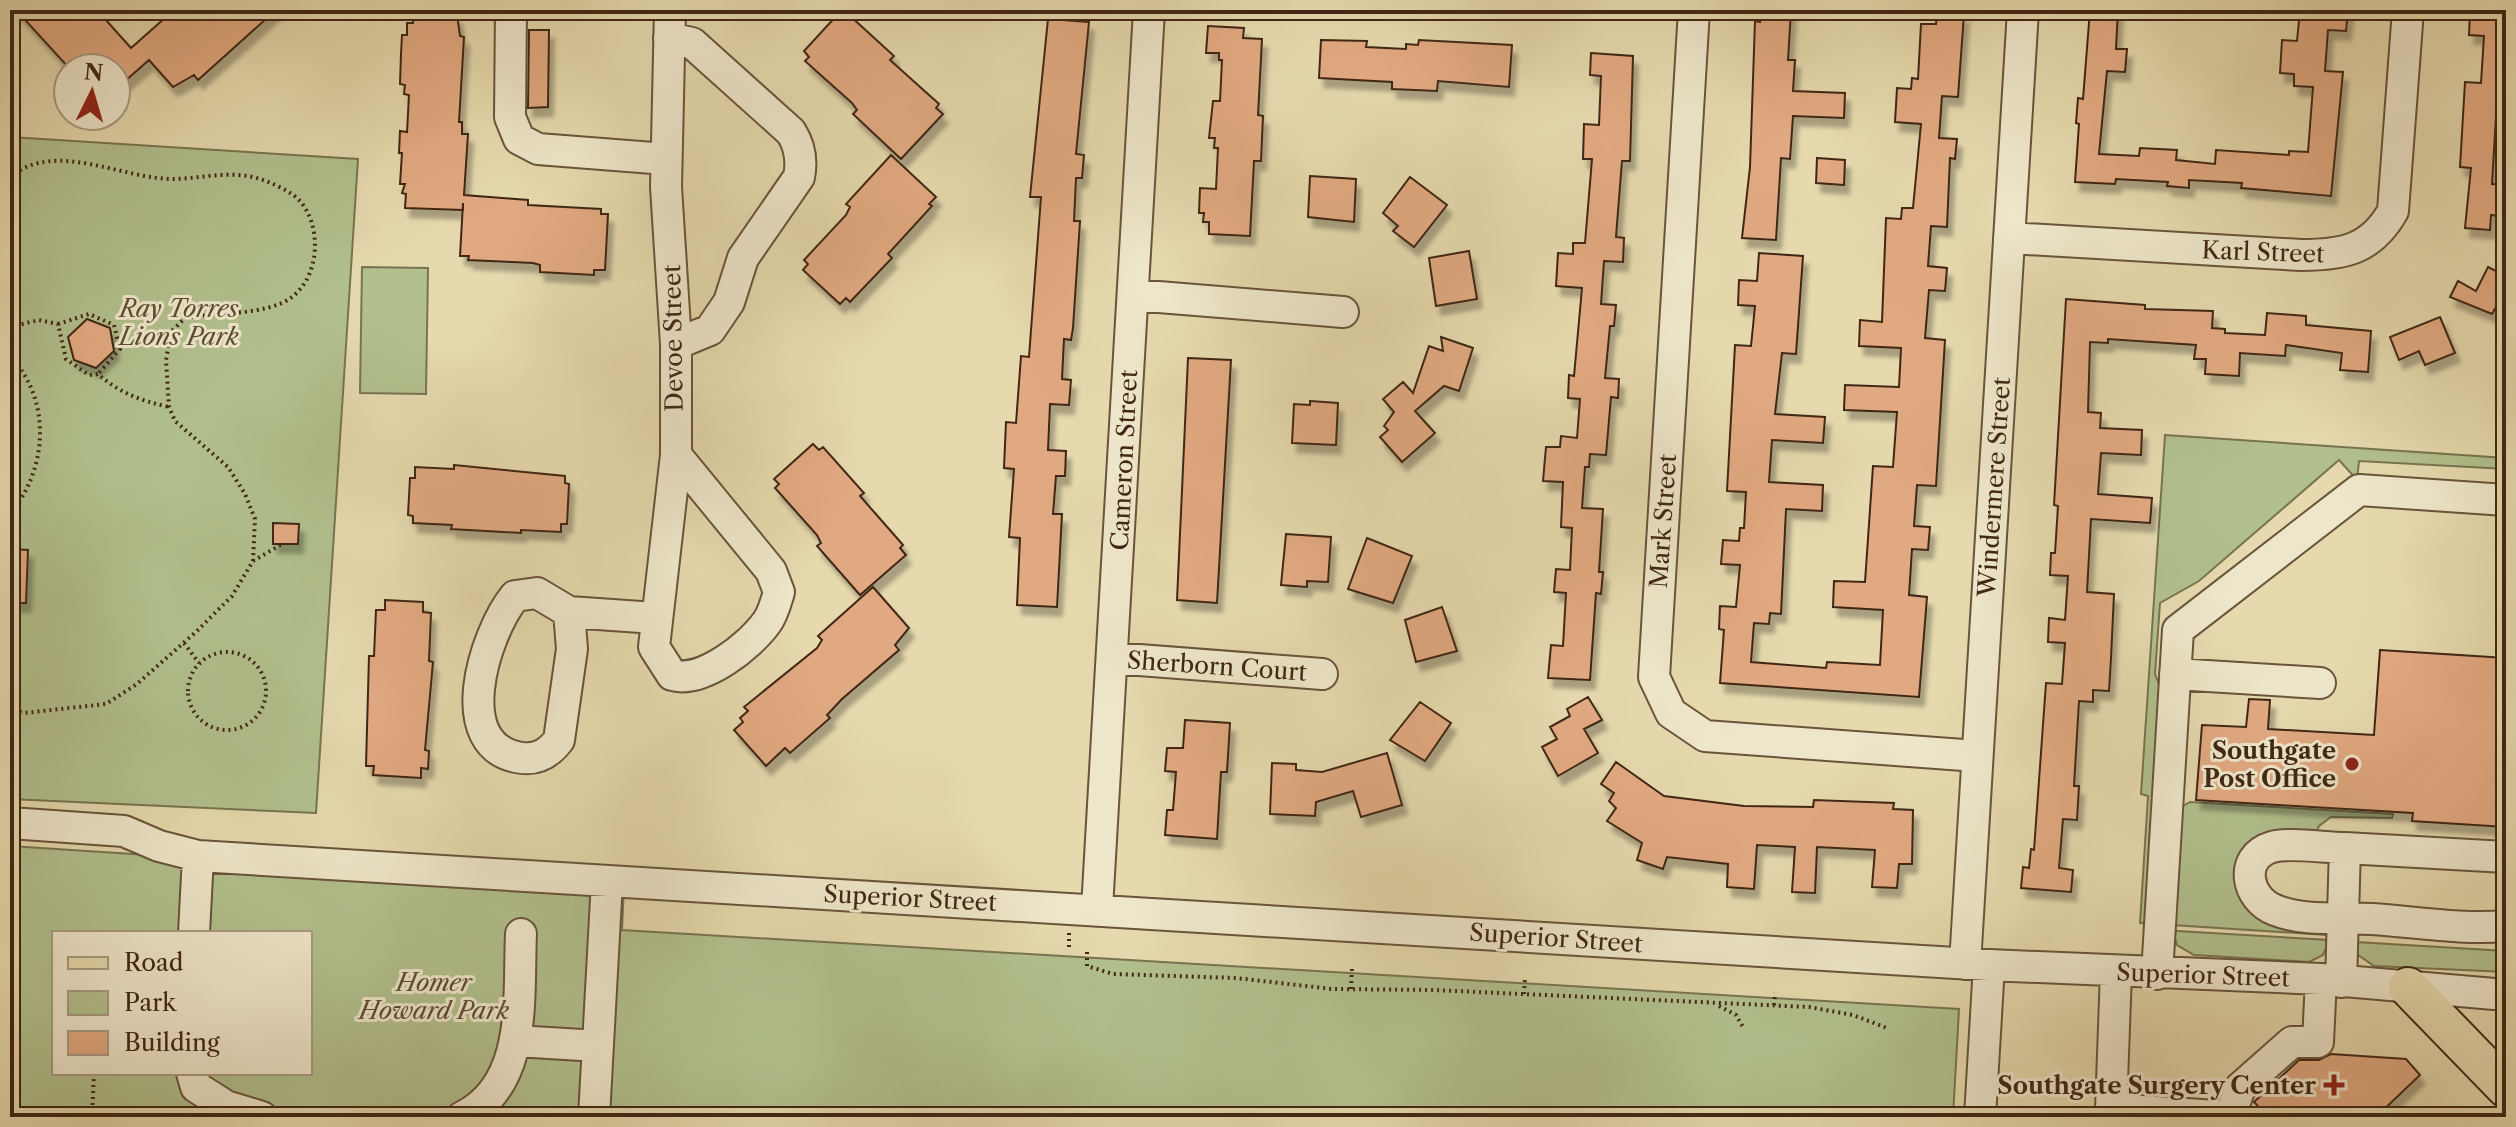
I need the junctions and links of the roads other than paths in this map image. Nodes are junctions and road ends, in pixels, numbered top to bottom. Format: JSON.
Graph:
{"nodes":[{"id":1,"x":511,"y":10,"type":"edge"},
{"id":2,"x":1149,"y":10,"type":"edge"},
{"id":3,"x":1694,"y":10,"type":"edge"},
{"id":4,"x":2023,"y":10,"type":"edge"},
{"id":5,"x":2408,"y":10,"type":"edge"},
{"id":6,"x":669,"y":24,"type":"edge"},
{"id":7,"x":666,"y":159,"type":"junction"},
{"id":8,"x":2009,"y":238,"type":"junction"},
{"id":9,"x":1134,"y":295,"type":"junction"},
{"id":10,"x":1343,"y":312,"type":"dead end"},
{"id":11,"x":676,"y":344,"type":"junction"},
{"id":12,"x":676,"y":455,"type":"junction"},
{"id":13,"x":2506,"y":500,"type":"edge"},
{"id":14,"x":569,"y":612,"type":"junction"},
{"id":15,"x":655,"y":618,"type":"junction"},
{"id":16,"x":1113,"y":658,"type":"junction"},
{"id":17,"x":1322,"y":674,"type":"dead end"},
{"id":18,"x":2175,"y":674,"type":"junction"},
{"id":19,"x":2320,"y":683,"type":"dead end"},
{"id":20,"x":1977,"y":756,"type":"junction"},
{"id":21,"x":10,"y":823,"type":"edge"},
{"id":22,"x":2345,"y":848,"type":"junction"},
{"id":23,"x":198,"y":856,"type":"junction"},
{"id":24,"x":2506,"y":857,"type":"edge"},
{"id":25,"x":607,"y":881,"type":"junction"},
{"id":26,"x":1097,"y":909,"type":"junction"},
{"id":27,"x":2344,"y":917,"type":"junction"},
{"id":28,"x":2506,"y":926,"type":"edge"},
{"id":29,"x":194,"y":931,"type":"edge"},
{"id":30,"x":521,"y":934,"type":"dead end"},
{"id":31,"x":1977,"y":964,"type":"junction"},
{"id":32,"x":2116,"y":972,"type":"junction"},
{"id":33,"x":2157,"y":974,"type":"junction"},
{"id":34,"x":2331,"y":980,"type":"junction"},
{"id":35,"x":2408,"y":987,"type":"junction"},
{"id":36,"x":2506,"y":995,"type":"edge"},
{"id":37,"x":516,"y":1041,"type":"junction"},
{"id":38,"x":598,"y":1046,"type":"junction"},
{"id":39,"x":193,"y":1075,"type":"edge"},
{"id":40,"x":2506,"y":1088,"type":"edge"},
{"id":41,"x":2231,"y":1116,"type":"edge"},
{"id":42,"x":262,"y":1117,"type":"edge"},
{"id":43,"x":462,"y":1117,"type":"edge"},
{"id":44,"x":594,"y":1117,"type":"edge"},
{"id":45,"x":1980,"y":1117,"type":"edge"}],
"edges":[{"from":1,"to":7,"type":"street"},
{"from":2,"to":9,"type":"street","name":"Cameron Street"},
{"from":3,"to":20,"type":"street","name":"Mark Street"},
{"from":4,"to":8,"type":"street","name":"Windermere Street"},
{"from":5,"to":8,"type":"street","name":"Karl Street"},
{"from":6,"to":7,"type":"street","name":"Devoe Street"},
{"from":6,"to":11,"type":"street"},
{"from":7,"to":11,"type":"street","name":"Devoe Street"},
{"from":8,"to":20,"type":"street","name":"Windermere Street"},
{"from":9,"to":10,"type":"street"},
{"from":9,"to":16,"type":"street","name":"Cameron Street"},
{"from":11,"to":12,"type":"street","name":"Devoe Street"},
{"from":12,"to":15,"type":"street","name":"Devoe Street"},
{"from":12,"to":15,"type":"street","name":"Devoe Street"},
{"from":13,"to":18,"type":"street"},
{"from":14,"to":14,"type":"street"},
{"from":14,"to":15,"type":"street"},
{"from":16,"to":17,"type":"street","name":"Sherborn Court"},
{"from":16,"to":26,"type":"street","name":"Cameron Street"},
{"from":18,"to":19,"type":"street"},
{"from":18,"to":33,"type":"street"},
{"from":20,"to":31,"type":"street","name":"Windermere Street"},
{"from":21,"to":23,"type":"street","name":"Superior Street"},
{"from":22,"to":24,"type":"street"},
{"from":22,"to":27,"type":"street"},
{"from":22,"to":27,"type":"street"},
{"from":23,"to":25,"type":"street","name":"Superior Street"},
{"from":23,"to":29,"type":"street"},
{"from":25,"to":26,"type":"street","name":"Superior Street"},
{"from":25,"to":38,"type":"street"},
{"from":26,"to":31,"type":"street","name":"Superior Street"},
{"from":27,"to":28,"type":"street"},
{"from":27,"to":34,"type":"street"},
{"from":30,"to":37,"type":"street"},
{"from":31,"to":32,"type":"street","name":"Superior Street"},
{"from":31,"to":45,"type":"street","name":"Windermere Street"},
{"from":32,"to":33,"type":"street","name":"Superior Street"},
{"from":32,"to":41,"type":"street"},
{"from":33,"to":34,"type":"street","name":"Superior Street"},
{"from":34,"to":35,"type":"street","name":"Superior Street"},
{"from":34,"to":41,"type":"street"},
{"from":35,"to":36,"type":"street","name":"Superior Street"},
{"from":35,"to":40,"type":"main road"},
{"from":37,"to":38,"type":"street"},
{"from":37,"to":43,"type":"street"},
{"from":38,"to":44,"type":"street"},
{"from":39,"to":42,"type":"street"}]}
